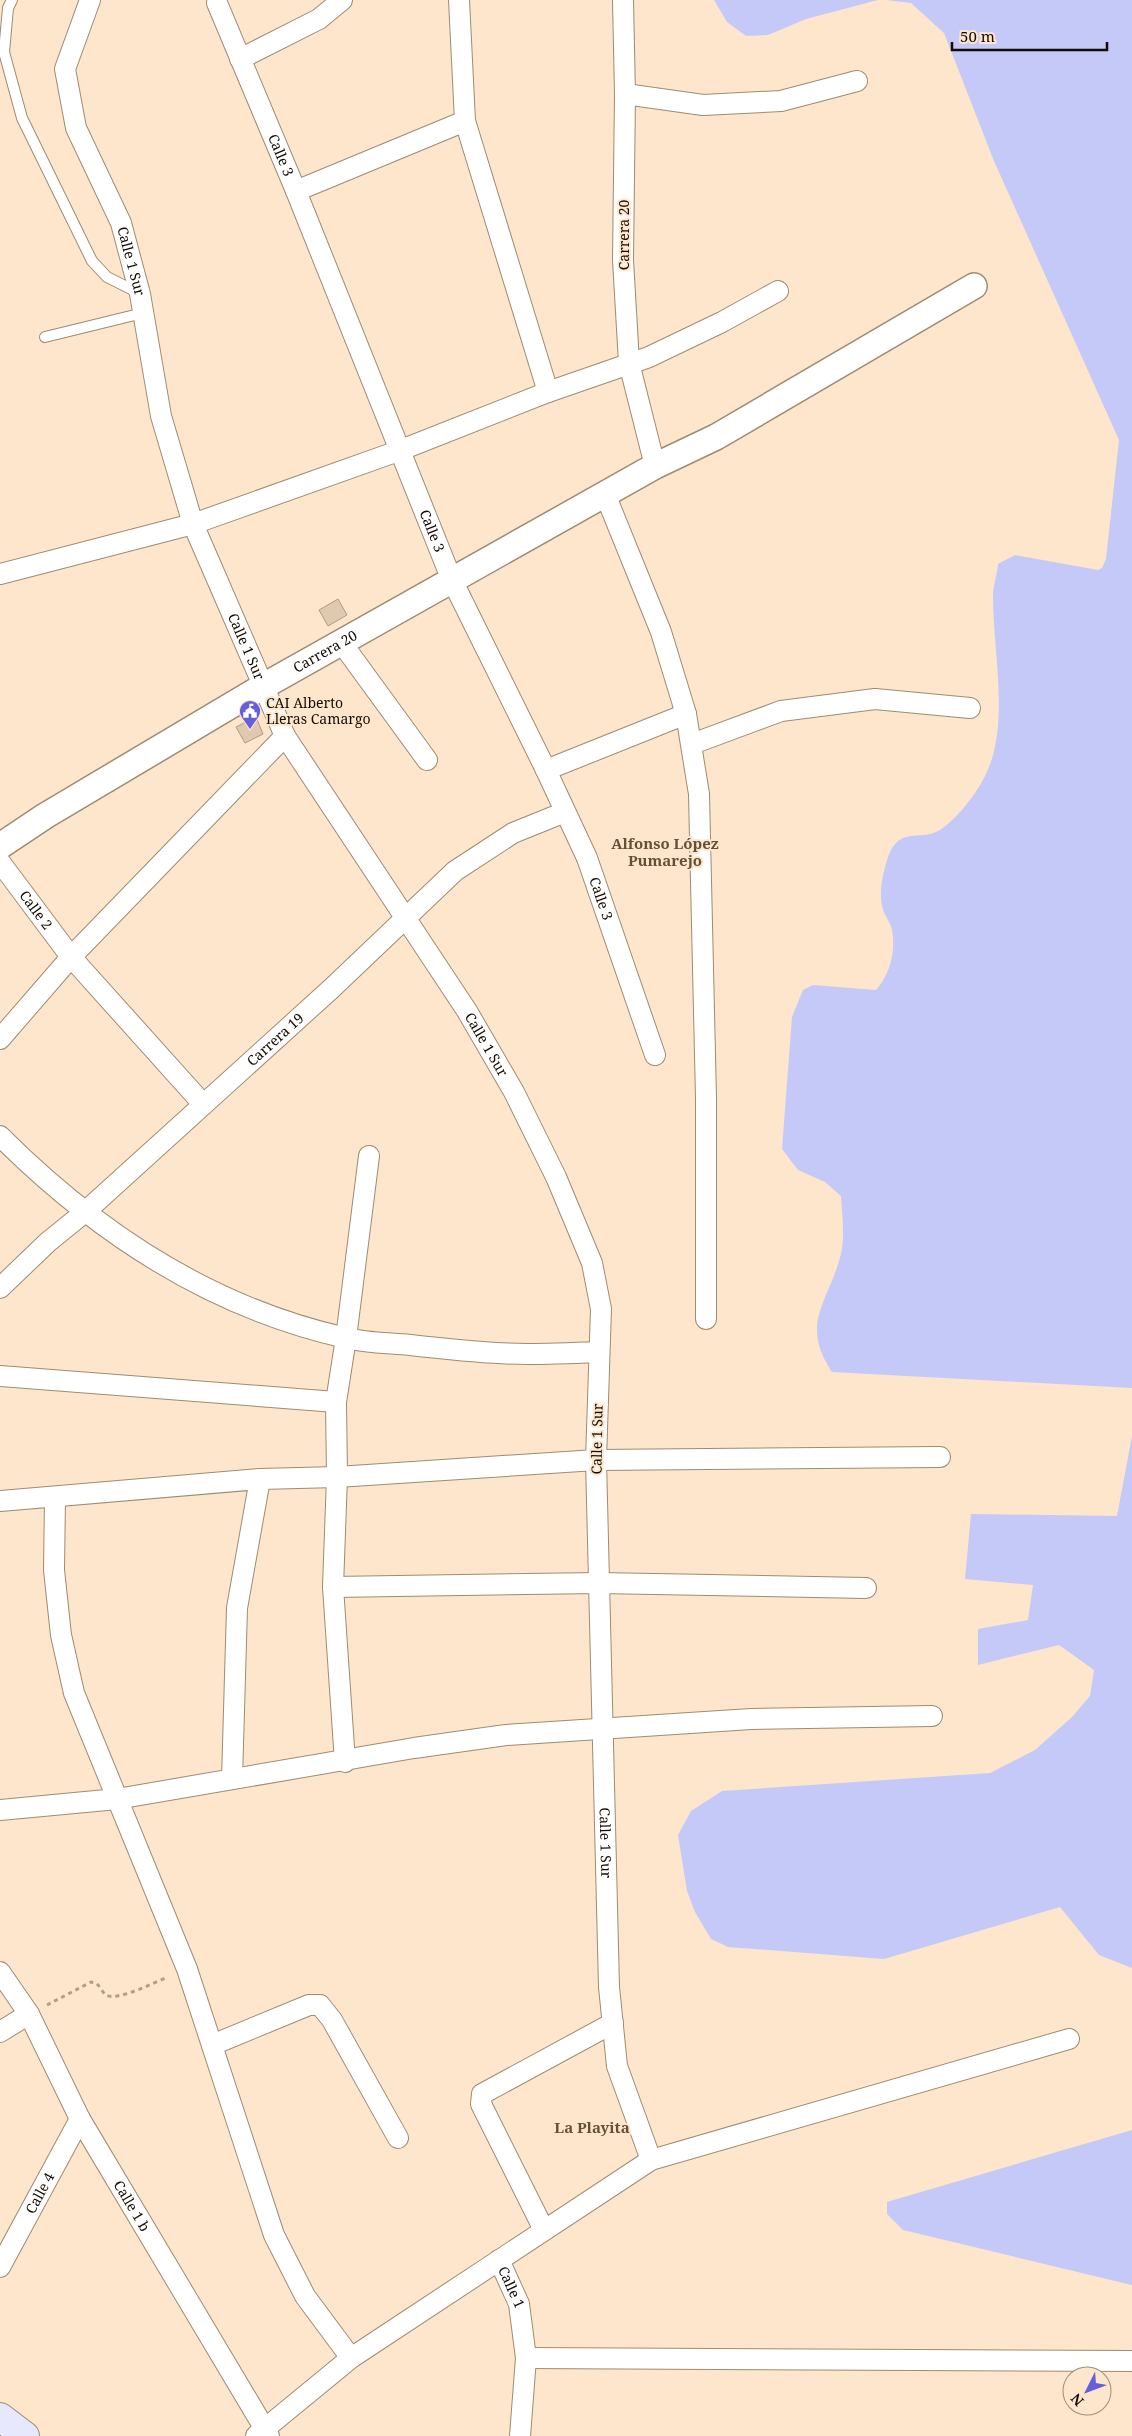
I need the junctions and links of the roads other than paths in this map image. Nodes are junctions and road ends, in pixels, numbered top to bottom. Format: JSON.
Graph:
{"nodes":[{"id":1,"x":12,"y":0,"type":"edge"},
{"id":2,"x":90,"y":0,"type":"edge"},
{"id":3,"x":342,"y":0,"type":"edge"},
{"id":4,"x":459,"y":0,"type":"edge"},
{"id":5,"x":623,"y":0,"type":"edge"},
{"id":6,"x":217,"y":3,"type":"dead end"},
{"id":7,"x":240,"y":59,"type":"junction"},
{"id":8,"x":858,"y":82,"type":"dead end"},
{"id":9,"x":625,"y":94,"type":"junction"},
{"id":10,"x":465,"y":121,"type":"junction"},
{"id":11,"x":296,"y":191,"type":"junction"},
{"id":12,"x":974,"y":286,"type":"dead end"},
{"id":13,"x":778,"y":291,"type":"dead end"},
{"id":14,"x":142,"y":303,"type":"junction"},
{"id":15,"x":44,"y":337,"type":"dead end"},
{"id":16,"x":629,"y":363,"type":"junction"},
{"id":17,"x":548,"y":392,"type":"junction"},
{"id":18,"x":400,"y":450,"type":"junction"},
{"id":19,"x":655,"y":466,"type":"junction"},
{"id":20,"x":605,"y":494,"type":"junction"},
{"id":21,"x":193,"y":524,"type":"junction"},
{"id":22,"x":0,"y":574,"type":"edge"},
{"id":23,"x":451,"y":578,"type":"junction"},
{"id":24,"x":341,"y":642,"type":"junction"},
{"id":25,"x":262,"y":686,"type":"junction"},
{"id":26,"x":970,"y":708,"type":"dead end"},
{"id":27,"x":686,"y":714,"type":"junction"},
{"id":28,"x":285,"y":736,"type":"junction"},
{"id":29,"x":692,"y":744,"type":"junction"},
{"id":30,"x":427,"y":760,"type":"dead end"},
{"id":31,"x":546,"y":770,"type":"junction"},
{"id":32,"x":564,"y":812,"type":"junction"},
{"id":33,"x":0,"y":846,"type":"edge"},
{"id":34,"x":0,"y":862,"type":"edge"},
{"id":35,"x":407,"y":920,"type":"junction"},
{"id":36,"x":71,"y":957,"type":"junction"},
{"id":37,"x":0,"y":1039,"type":"edge"},
{"id":38,"x":655,"y":1055,"type":"dead end"},
{"id":39,"x":203,"y":1104,"type":"junction"},
{"id":40,"x":0,"y":1136,"type":"edge"},
{"id":41,"x":369,"y":1156,"type":"dead end"},
{"id":42,"x":85,"y":1212,"type":"junction"},
{"id":43,"x":0,"y":1288,"type":"edge"},
{"id":44,"x":706,"y":1319,"type":"dead end"},
{"id":45,"x":346,"y":1338,"type":"junction"},
{"id":46,"x":599,"y":1352,"type":"junction"},
{"id":47,"x":0,"y":1376,"type":"edge"},
{"id":48,"x":336,"y":1402,"type":"junction"},
{"id":49,"x":940,"y":1457,"type":"dead end"},
{"id":50,"x":596,"y":1460,"type":"junction"},
{"id":51,"x":337,"y":1477,"type":"junction"},
{"id":52,"x":260,"y":1479,"type":"junction"},
{"id":53,"x":55,"y":1498,"type":"junction"},
{"id":54,"x":0,"y":1501,"type":"edge"},
{"id":55,"x":599,"y":1583,"type":"junction"},
{"id":56,"x":333,"y":1587,"type":"junction"},
{"id":57,"x":866,"y":1588,"type":"dead end"},
{"id":58,"x":932,"y":1716,"type":"dead end"},
{"id":59,"x":602,"y":1728,"type":"junction"},
{"id":60,"x":345,"y":1762,"type":"junction"},
{"id":61,"x":232,"y":1779,"type":"junction"},
{"id":62,"x":117,"y":1799,"type":"junction"},
{"id":63,"x":0,"y":1810,"type":"edge"},
{"id":64,"x":0,"y":1972,"type":"edge"},
{"id":65,"x":29,"y":2014,"type":"junction"},
{"id":66,"x":613,"y":2024,"type":"junction"},
{"id":67,"x":0,"y":2032,"type":"edge"},
{"id":68,"x":1069,"y":2039,"type":"dead end"},
{"id":69,"x":212,"y":2045,"type":"junction"},
{"id":70,"x":80,"y":2119,"type":"junction"},
{"id":71,"x":398,"y":2138,"type":"dead end"},
{"id":72,"x":651,"y":2160,"type":"junction"},
{"id":73,"x":544,"y":2230,"type":"junction"},
{"id":74,"x":7,"y":2236,"type":"edge"},
{"id":75,"x":499,"y":2260,"type":"junction"},
{"id":76,"x":0,"y":2267,"type":"edge"},
{"id":77,"x":351,"y":2358,"type":"junction"},
{"id":78,"x":526,"y":2358,"type":"junction"},
{"id":79,"x":1132,"y":2361,"type":"edge"},
{"id":80,"x":0,"y":2417,"type":"edge"},
{"id":81,"x":263,"y":2433,"type":"edge"},
{"id":82,"x":25,"y":2436,"type":"edge"},
{"id":83,"x":520,"y":2436,"type":"edge"}],
"edges":[{"from":1,"to":14,"type":"lane"},
{"from":2,"to":14,"type":"street","name":"Calle 1 Sur"},
{"from":3,"to":7,"type":"street"},
{"from":4,"to":10,"type":"street"},
{"from":5,"to":9,"type":"street","name":"Carrera 20"},
{"from":6,"to":7,"type":"street","name":"Calle 3"},
{"from":7,"to":11,"type":"street","name":"Calle 3"},
{"from":8,"to":9,"type":"street"},
{"from":9,"to":16,"type":"street","name":"Carrera 20"},
{"from":10,"to":11,"type":"street"},
{"from":10,"to":17,"type":"street"},
{"from":11,"to":18,"type":"street","name":"Calle 3"},
{"from":12,"to":19,"type":"street","name":"Carrera 20"},
{"from":13,"to":16,"type":"street"},
{"from":14,"to":15,"type":"lane"},
{"from":14,"to":21,"type":"street","name":"Calle 1 Sur"},
{"from":16,"to":17,"type":"street"},
{"from":16,"to":19,"type":"street","name":"Carrera 20"},
{"from":17,"to":18,"type":"street"},
{"from":18,"to":21,"type":"street"},
{"from":18,"to":23,"type":"street","name":"Calle 3"},
{"from":19,"to":20,"type":"street","name":"Carrera 20"},
{"from":20,"to":23,"type":"street","name":"Carrera 20"},
{"from":20,"to":27,"type":"street"},
{"from":21,"to":22,"type":"street"},
{"from":21,"to":25,"type":"street","name":"Calle 1 Sur"},
{"from":23,"to":24,"type":"street","name":"Carrera 20"},
{"from":23,"to":31,"type":"street","name":"Calle 3"},
{"from":24,"to":25,"type":"street","name":"Carrera 20"},
{"from":24,"to":30,"type":"street"},
{"from":25,"to":28,"type":"street","name":"Calle 1 Sur"},
{"from":25,"to":33,"type":"street","name":"Carrera 20"},
{"from":26,"to":29,"type":"street"},
{"from":27,"to":29,"type":"street"},
{"from":27,"to":31,"type":"street"},
{"from":28,"to":35,"type":"street","name":"Calle 1 Sur"},
{"from":28,"to":36,"type":"street"},
{"from":29,"to":44,"type":"street"},
{"from":31,"to":32,"type":"street","name":"Calle 3"},
{"from":32,"to":35,"type":"street","name":"Carrera 19"},
{"from":32,"to":38,"type":"street","name":"Calle 3"},
{"from":34,"to":36,"type":"street","name":"Calle 2"},
{"from":35,"to":39,"type":"street","name":"Carrera 19"},
{"from":35,"to":46,"type":"street","name":"Calle 1 Sur"},
{"from":36,"to":37,"type":"street"},
{"from":36,"to":39,"type":"street","name":"Calle 2"},
{"from":39,"to":42,"type":"street","name":"Carrera 19"},
{"from":40,"to":42,"type":"street"},
{"from":41,"to":45,"type":"street"},
{"from":42,"to":43,"type":"street","name":"Carrera 19"},
{"from":42,"to":45,"type":"street"},
{"from":45,"to":46,"type":"street"},
{"from":45,"to":48,"type":"street"},
{"from":46,"to":50,"type":"street","name":"Calle 1 Sur"},
{"from":47,"to":48,"type":"street"},
{"from":48,"to":51,"type":"street"},
{"from":49,"to":50,"type":"street"},
{"from":50,"to":51,"type":"street"},
{"from":50,"to":55,"type":"street","name":"Calle 1 Sur"},
{"from":51,"to":52,"type":"street"},
{"from":51,"to":56,"type":"street"},
{"from":52,"to":53,"type":"street"},
{"from":52,"to":61,"type":"street"},
{"from":53,"to":54,"type":"street"},
{"from":53,"to":62,"type":"street"},
{"from":55,"to":56,"type":"street"},
{"from":55,"to":57,"type":"street"},
{"from":55,"to":59,"type":"street","name":"Calle 1 Sur"},
{"from":56,"to":60,"type":"street"},
{"from":58,"to":59,"type":"street"},
{"from":59,"to":60,"type":"street"},
{"from":59,"to":66,"type":"street","name":"Calle 1 Sur"},
{"from":60,"to":61,"type":"street"},
{"from":61,"to":62,"type":"street"},
{"from":62,"to":63,"type":"street"},
{"from":62,"to":69,"type":"street"},
{"from":64,"to":65,"type":"street","name":"Calle 1 b"},
{"from":65,"to":67,"type":"street"},
{"from":65,"to":70,"type":"street","name":"Calle 1 b"},
{"from":66,"to":72,"type":"street","name":"Calle 1 Sur"},
{"from":66,"to":73,"type":"street"},
{"from":68,"to":72,"type":"street","name":"Calle 1"},
{"from":69,"to":71,"type":"street"},
{"from":69,"to":77,"type":"street"},
{"from":70,"to":74,"type":"street","name":"Calle 4"},
{"from":70,"to":81,"type":"street","name":"Calle 1 b"},
{"from":72,"to":73,"type":"street","name":"Calle 1"},
{"from":73,"to":75,"type":"street","name":"Calle 1"},
{"from":74,"to":76,"type":"street","name":"Calle 4"},
{"from":75,"to":77,"type":"street"},
{"from":75,"to":78,"type":"street","name":"Calle 1"},
{"from":77,"to":81,"type":"street"},
{"from":78,"to":79,"type":"street"},
{"from":78,"to":83,"type":"street","name":"Calle 1"},
{"from":80,"to":82,"type":"main road"}]}
